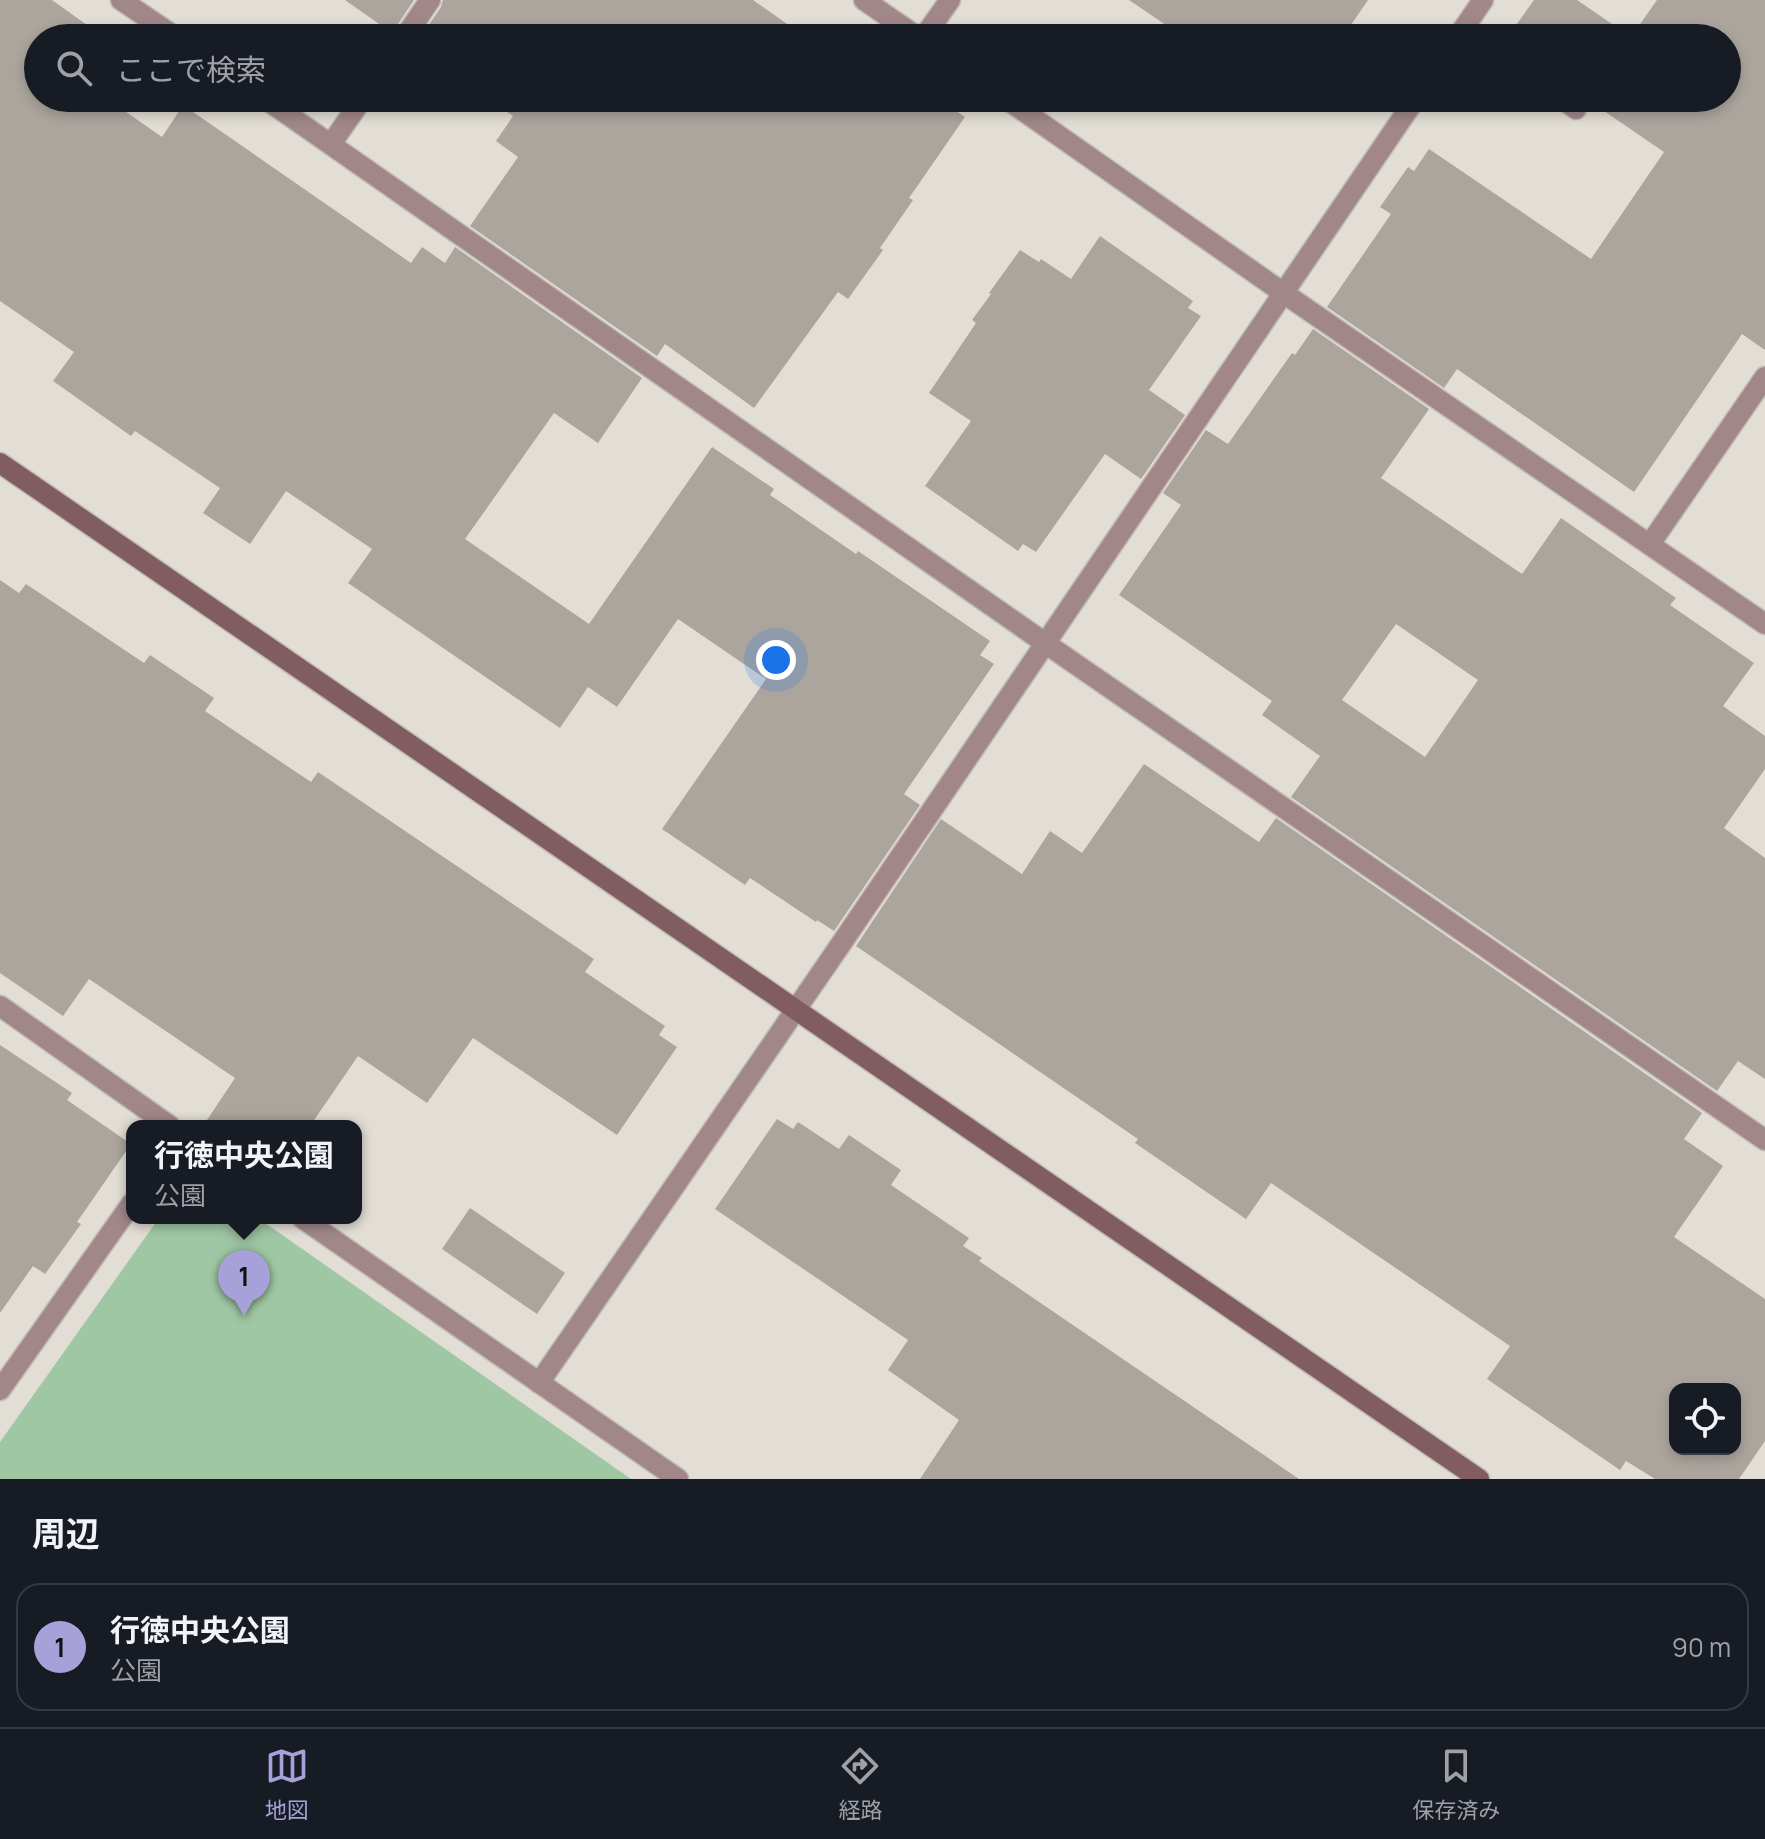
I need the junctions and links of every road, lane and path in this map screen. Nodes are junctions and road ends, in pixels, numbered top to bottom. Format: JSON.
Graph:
{"nodes":[{"id":1,"x":121,"y":0,"type":"edge"},
{"id":2,"x":430,"y":0,"type":"edge"},
{"id":3,"x":864,"y":0,"type":"edge"},
{"id":4,"x":950,"y":0,"type":"edge"},
{"id":5,"x":1483,"y":0,"type":"edge"},
{"id":6,"x":156,"y":24,"type":"edge"},
{"id":7,"x":414,"y":24,"type":"edge"},
{"id":8,"x":900,"y":24,"type":"edge"},
{"id":9,"x":932,"y":24,"type":"edge"},
{"id":10,"x":1471,"y":24,"type":"edge"},
{"id":11,"x":284,"y":112,"type":"edge"},
{"id":12,"x":353,"y":112,"type":"edge"},
{"id":13,"x":1025,"y":112,"type":"edge"},
{"id":14,"x":1406,"y":112,"type":"edge"},
{"id":15,"x":331,"y":144,"type":"junction"},
{"id":16,"x":1282,"y":292,"type":"junction"},
{"id":17,"x":1765,"y":377,"type":"edge"},
{"id":18,"x":0,"y":463,"type":"edge"},
{"id":19,"x":1650,"y":544,"type":"junction"},
{"id":20,"x":1765,"y":624,"type":"edge"},
{"id":21,"x":1045,"y":643,"type":"junction"},
{"id":22,"x":0,"y":1006,"type":"edge"},
{"id":23,"x":796,"y":1010,"type":"junction"},
{"id":24,"x":162,"y":1120,"type":"edge"},
{"id":25,"x":1765,"y":1140,"type":"edge"},
{"id":26,"x":126,"y":1212,"type":"edge"},
{"id":27,"x":311,"y":1224,"type":"edge"},
{"id":28,"x":539,"y":1383,"type":"junction"},
{"id":29,"x":0,"y":1390,"type":"edge"},
{"id":30,"x":678,"y":1479,"type":"edge"},
{"id":31,"x":1479,"y":1479,"type":"edge"}],
"edges":[{"from":1,"to":6,"type":"street"},
{"from":2,"to":7,"type":"street"},
{"from":3,"to":8,"type":"street"},
{"from":4,"to":9,"type":"street"},
{"from":5,"to":10,"type":"street"},
{"from":11,"to":15,"type":"street"},
{"from":12,"to":15,"type":"street"},
{"from":13,"to":16,"type":"street"},
{"from":14,"to":16,"type":"street"},
{"from":15,"to":21,"type":"street"},
{"from":16,"to":19,"type":"street"},
{"from":16,"to":21,"type":"street"},
{"from":17,"to":19,"type":"street"},
{"from":18,"to":23,"type":"street"},
{"from":19,"to":20,"type":"street"},
{"from":21,"to":23,"type":"street"},
{"from":21,"to":25,"type":"street"},
{"from":22,"to":24,"type":"street"},
{"from":23,"to":28,"type":"street"},
{"from":23,"to":31,"type":"street"},
{"from":26,"to":29,"type":"street"},
{"from":27,"to":28,"type":"street"},
{"from":28,"to":30,"type":"street"}]}
